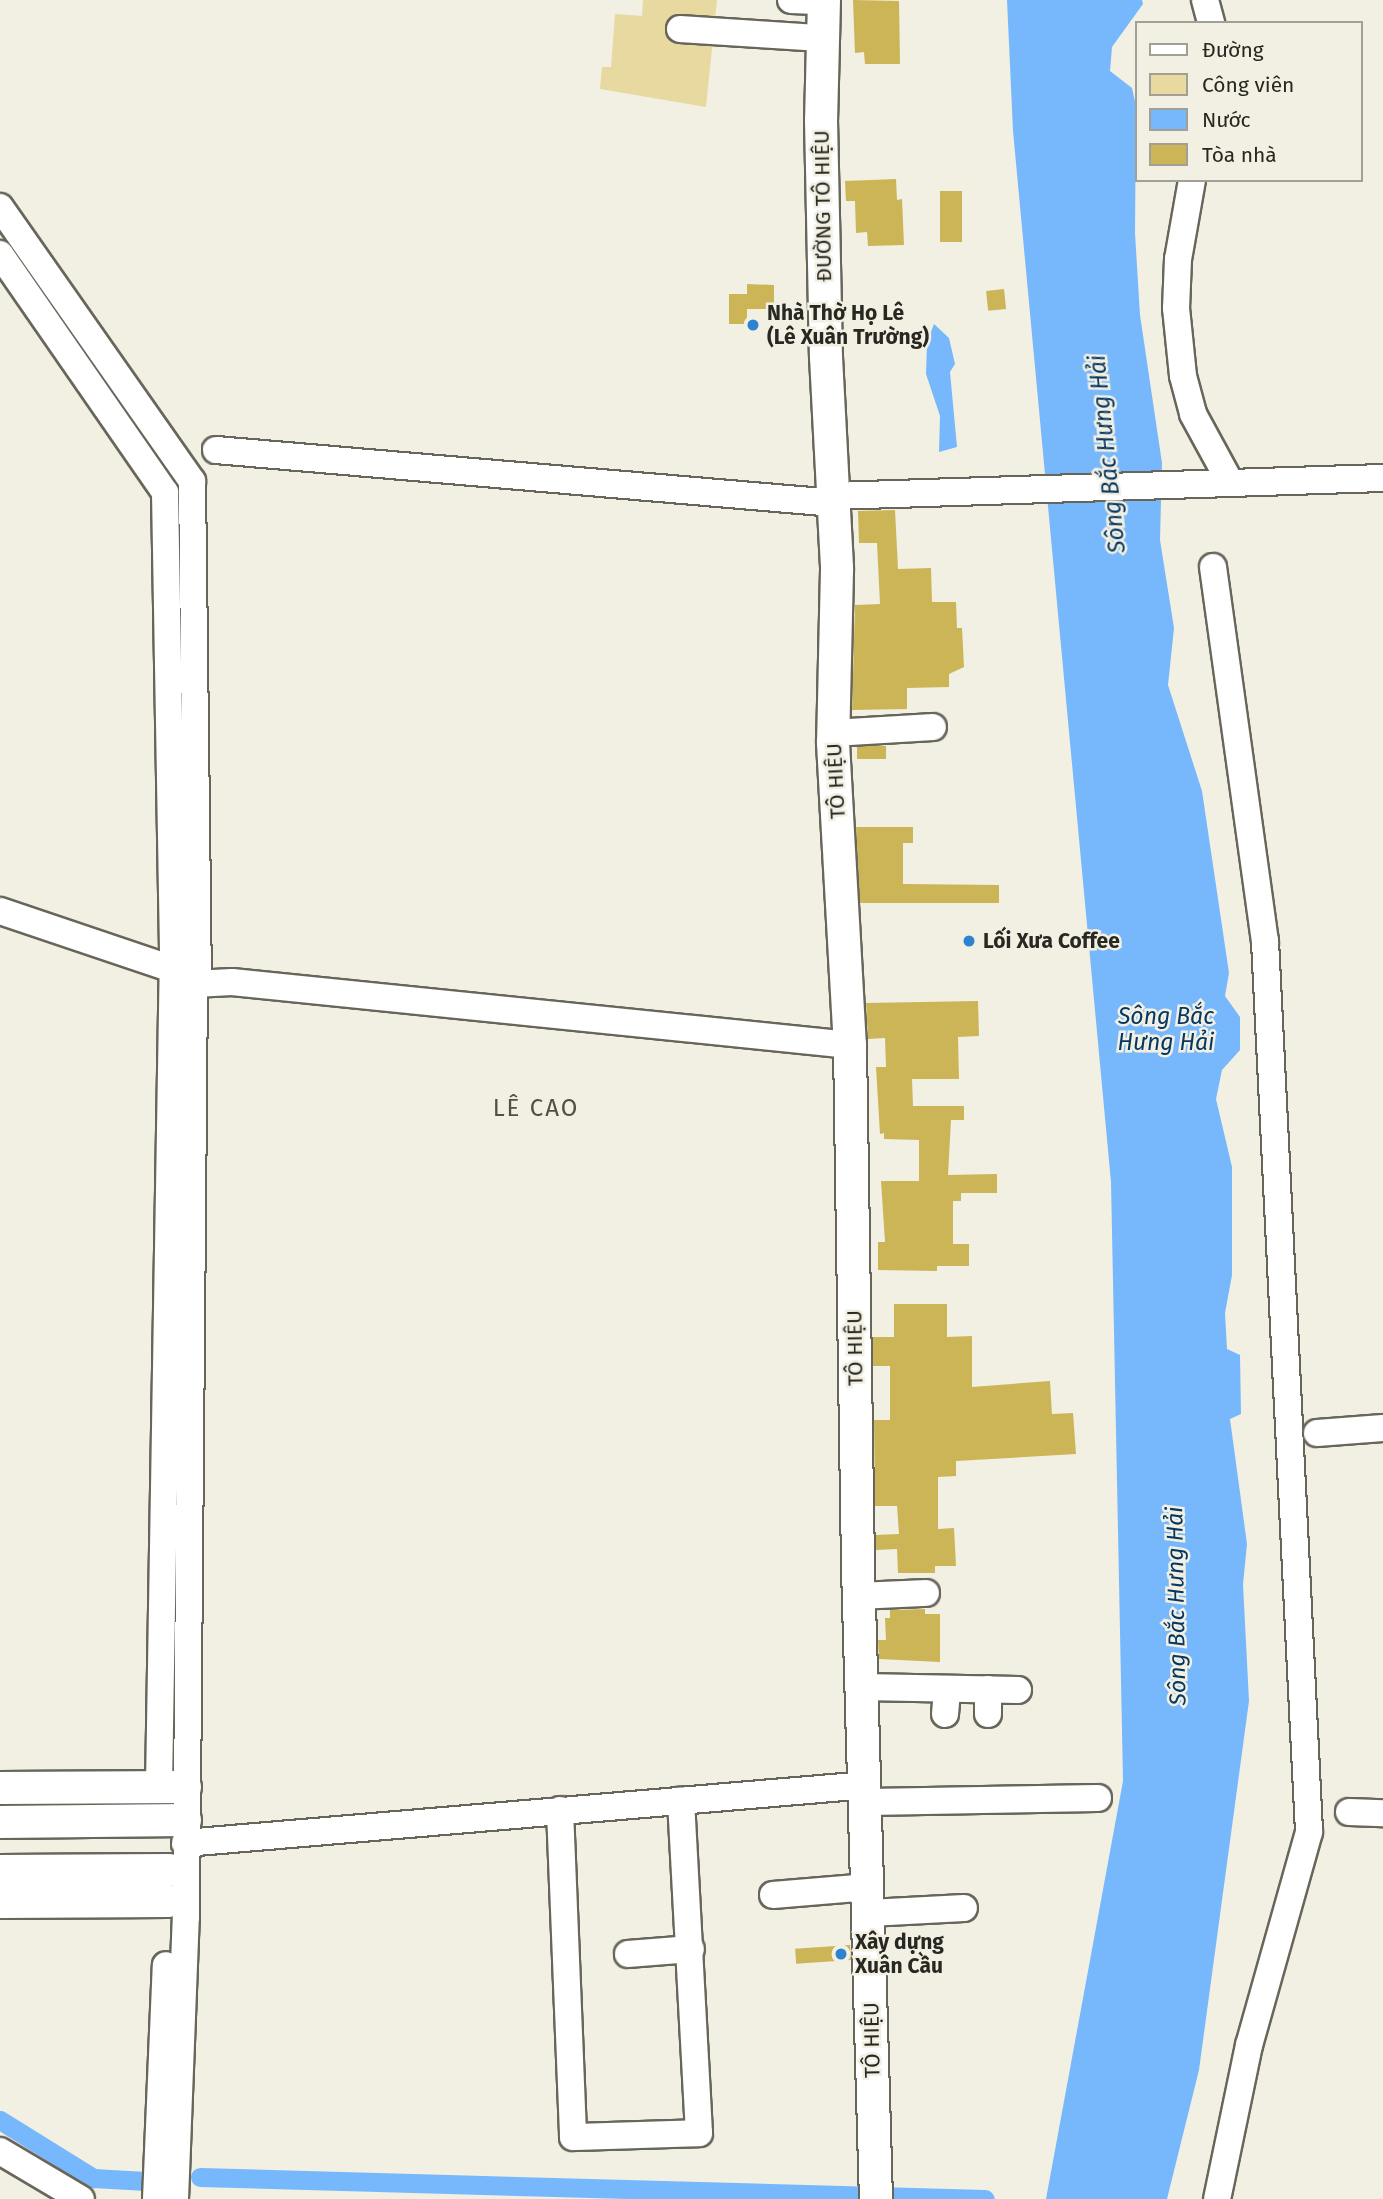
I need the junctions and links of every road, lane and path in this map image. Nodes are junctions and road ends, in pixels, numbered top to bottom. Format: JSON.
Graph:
{"nodes":[{"id":1,"x":791,"y":0,"type":"edge"},
{"id":2,"x":1205,"y":0,"type":"edge"},
{"id":3,"x":824,"y":1,"type":"edge"},
{"id":4,"x":1210,"y":21,"type":"edge"},
{"id":5,"x":680,"y":29,"type":"dead end"},
{"id":6,"x":821,"y":38,"type":"junction"},
{"id":7,"x":1192,"y":182,"type":"edge"},
{"id":8,"x":0,"y":208,"type":"edge"},
{"id":9,"x":0,"y":254,"type":"edge"},
{"id":10,"x":216,"y":450,"type":"dead end"},
{"id":11,"x":1383,"y":478,"type":"edge"},
{"id":12,"x":1229,"y":480,"type":"junction"},
{"id":13,"x":834,"y":500,"type":"junction"},
{"id":14,"x":1213,"y":567,"type":"dead end"},
{"id":15,"x":933,"y":727,"type":"dead end"},
{"id":16,"x":834,"y":733,"type":"junction"},
{"id":17,"x":0,"y":911,"type":"edge"},
{"id":18,"x":172,"y":969,"type":"junction"},
{"id":19,"x":188,"y":995,"type":"junction"},
{"id":20,"x":850,"y":1045,"type":"junction"},
{"id":21,"x":1383,"y":1428,"type":"edge"},
{"id":22,"x":1317,"y":1433,"type":"dead end"},
{"id":23,"x":926,"y":1593,"type":"dead end"},
{"id":24,"x":859,"y":1596,"type":"junction"},
{"id":25,"x":863,"y":1687,"type":"junction"},
{"id":26,"x":1018,"y":1690,"type":"dead end"},
{"id":27,"x":172,"y":1787,"type":"junction"},
{"id":28,"x":0,"y":1788,"type":"edge"},
{"id":29,"x":867,"y":1794,"type":"junction"},
{"id":30,"x":1098,"y":1798,"type":"dead end"},
{"id":31,"x":681,"y":1800,"type":"junction"},
{"id":32,"x":560,"y":1810,"type":"junction"},
{"id":33,"x":1349,"y":1812,"type":"dead end"},
{"id":34,"x":1383,"y":1813,"type":"edge"},
{"id":35,"x":0,"y":1822,"type":"edge"},
{"id":36,"x":185,"y":1831,"type":"junction"},
{"id":37,"x":0,"y":1871,"type":"edge"},
{"id":38,"x":169,"y":1885,"type":"junction"},
{"id":39,"x":773,"y":1895,"type":"dead end"},
{"id":40,"x":869,"y":1900,"type":"junction"},
{"id":41,"x":0,"y":1902,"type":"edge"},
{"id":42,"x":964,"y":1908,"type":"dead end"},
{"id":43,"x":691,"y":1949,"type":"junction"},
{"id":44,"x":628,"y":1954,"type":"dead end"},
{"id":45,"x":0,"y":2151,"type":"edge"},
{"id":46,"x":875,"y":2188,"type":"edge"},
{"id":47,"x":81,"y":2199,"type":"edge"},
{"id":48,"x":156,"y":2199,"type":"edge"},
{"id":49,"x":175,"y":2199,"type":"edge"},
{"id":50,"x":1217,"y":2199,"type":"edge"}],
"edges":[{"from":1,"to":3,"type":"street"},
{"from":2,"to":4,"type":"street"},
{"from":3,"to":6,"type":"main road","name":"ĐƯỜNG TÔ HIỆU"},
{"from":5,"to":6,"type":"street"},
{"from":6,"to":13,"type":"main road","name":"ĐƯỜNG TÔ HIỆU"},
{"from":7,"to":12,"type":"street"},
{"from":8,"to":19,"type":"street"},
{"from":9,"to":18,"type":"street"},
{"from":10,"to":13,"type":"street"},
{"from":11,"to":12,"type":"street"},
{"from":12,"to":13,"type":"street"},
{"from":13,"to":16,"type":"main road","name":"TÔ HIỆU"},
{"from":14,"to":50,"type":"street"},
{"from":15,"to":16,"type":"street"},
{"from":16,"to":20,"type":"main road","name":"TÔ HIỆU"},
{"from":17,"to":18,"type":"street"},
{"from":18,"to":19,"type":"street"},
{"from":19,"to":20,"type":"street"},
{"from":19,"to":27,"type":"street"},
{"from":20,"to":24,"type":"main road","name":"TÔ HIỆU"},
{"from":21,"to":22,"type":"street"},
{"from":23,"to":24,"type":"street"},
{"from":24,"to":25,"type":"main road","name":"TÔ HIỆU"},
{"from":25,"to":26,"type":"street"},
{"from":25,"to":29,"type":"main road","name":"TÔ HIỆU"},
{"from":27,"to":28,"type":"main road"},
{"from":27,"to":36,"type":"street"},
{"from":29,"to":30,"type":"street"},
{"from":29,"to":31,"type":"street"},
{"from":29,"to":40,"type":"main road","name":"TÔ HIỆU"},
{"from":31,"to":32,"type":"street"},
{"from":31,"to":43,"type":"street"},
{"from":32,"to":36,"type":"street"},
{"from":32,"to":43,"type":"street"},
{"from":33,"to":34,"type":"street"},
{"from":35,"to":36,"type":"main road"},
{"from":36,"to":38,"type":"street"},
{"from":36,"to":49,"type":"street"},
{"from":37,"to":38,"type":"main road"},
{"from":38,"to":41,"type":"main road"},
{"from":38,"to":48,"type":"street"},
{"from":39,"to":40,"type":"street"},
{"from":40,"to":42,"type":"street"},
{"from":40,"to":46,"type":"main road","name":"TÔ HIỆU"},
{"from":43,"to":44,"type":"street"},
{"from":45,"to":47,"type":"street"}]}
